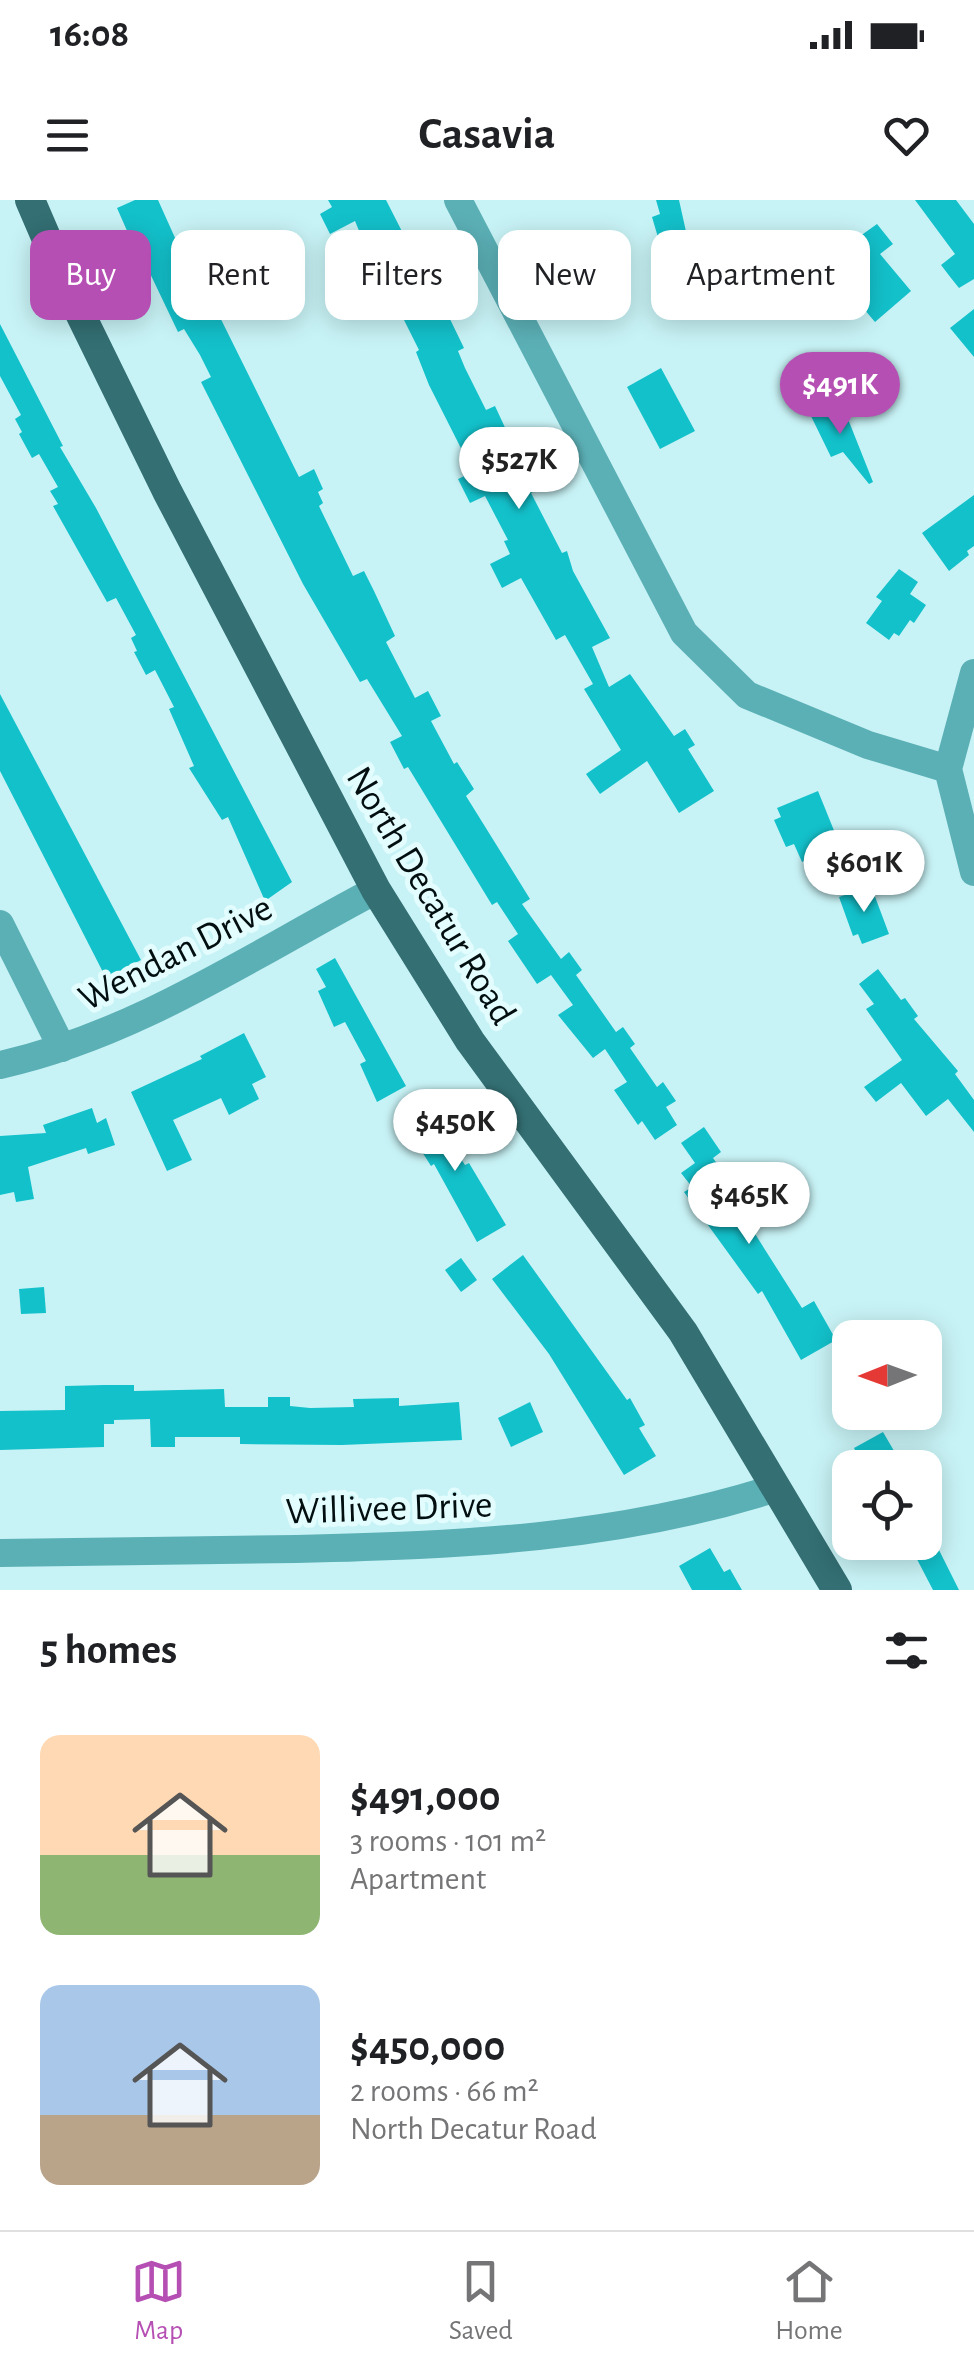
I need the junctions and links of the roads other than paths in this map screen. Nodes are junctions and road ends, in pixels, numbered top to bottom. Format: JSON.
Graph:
{"nodes":[{"id":1,"x":30,"y":200,"type":"edge"},
{"id":2,"x":458,"y":200,"type":"edge"},
{"id":3,"x":974,"y":672,"type":"edge"},
{"id":4,"x":948,"y":770,"type":"junction"},
{"id":5,"x":974,"y":872,"type":"edge"},
{"id":6,"x":376,"y":890,"type":"junction"},
{"id":7,"x":0,"y":924,"type":"edge"},
{"id":8,"x":62,"y":1048,"type":"junction"},
{"id":9,"x":0,"y":1065,"type":"edge"},
{"id":10,"x":776,"y":1488,"type":"junction"},
{"id":11,"x":0,"y":1554,"type":"edge"},
{"id":12,"x":836,"y":1590,"type":"edge"}],
"edges":[{"from":1,"to":6,"type":"main road","name":"North Decatur Road"},
{"from":2,"to":4,"type":"street"},
{"from":3,"to":4,"type":"street"},
{"from":4,"to":5,"type":"street"},
{"from":6,"to":8,"type":"street","name":"Wendan Drive"},
{"from":6,"to":10,"type":"main road","name":"North Decatur Road"},
{"from":7,"to":8,"type":"street"},
{"from":8,"to":9,"type":"street","name":"Wendan Drive"},
{"from":10,"to":11,"type":"street","name":"Willivee Drive"},
{"from":10,"to":12,"type":"main road","name":"North Decatur Road"}]}
